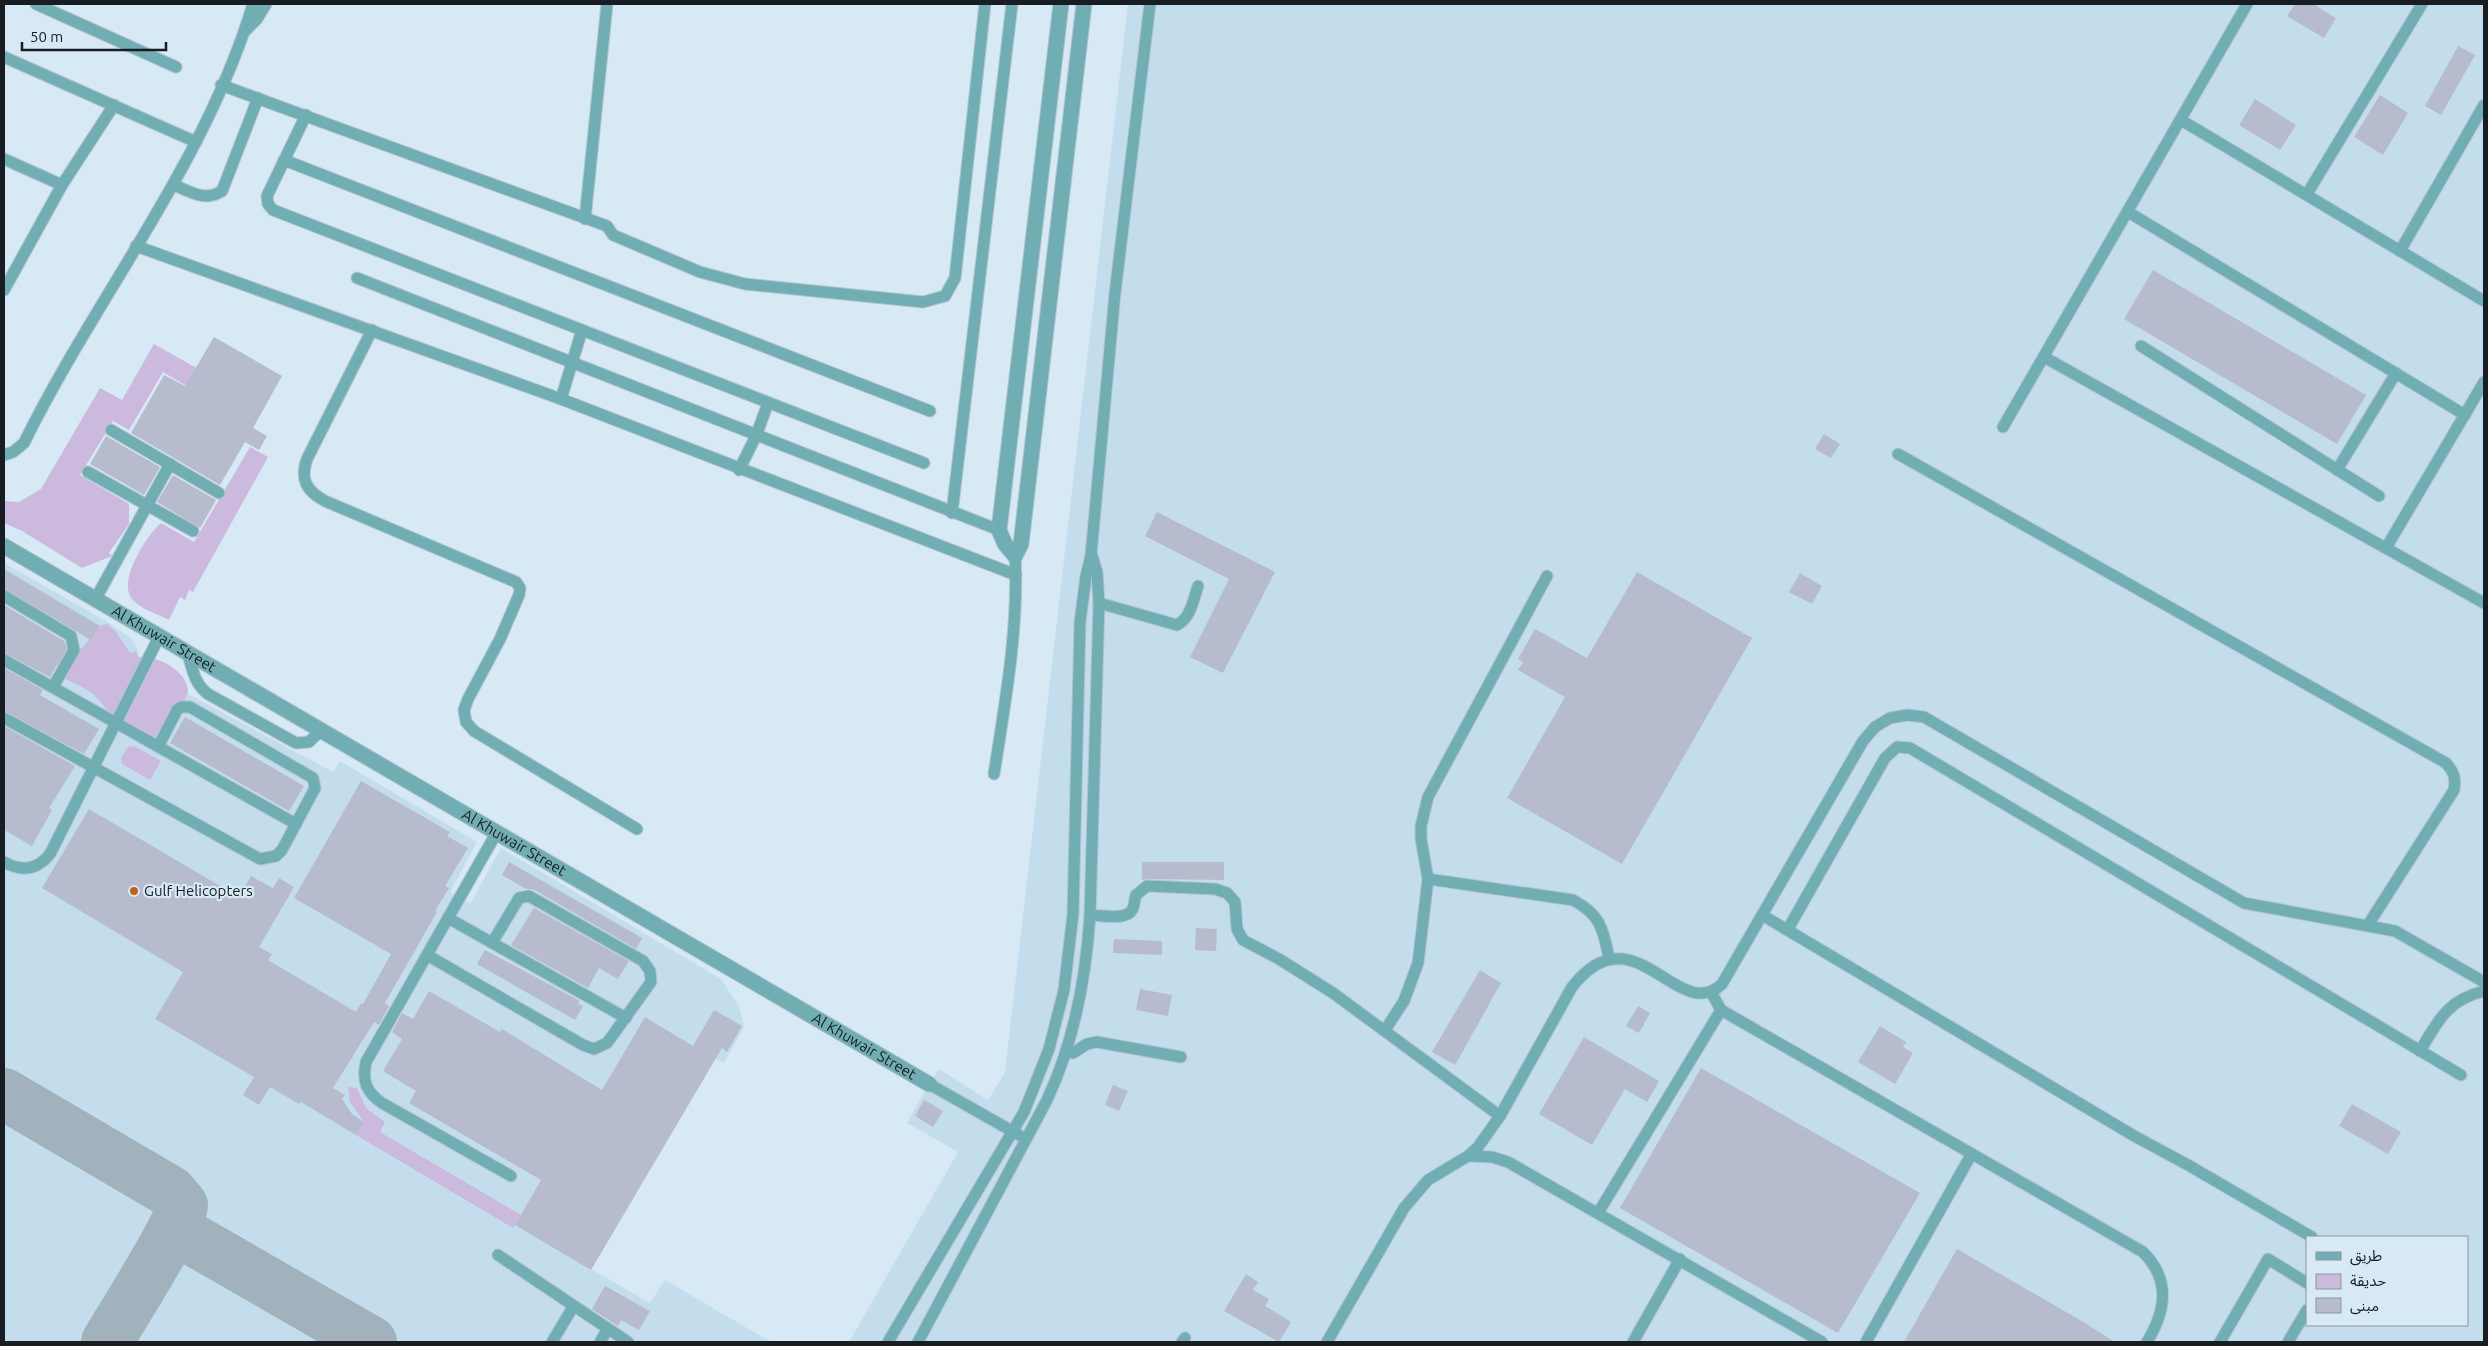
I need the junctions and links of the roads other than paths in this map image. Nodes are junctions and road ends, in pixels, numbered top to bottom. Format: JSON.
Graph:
{"nodes":[{"id":1,"x":36,"y":4,"type":"edge"},
{"id":2,"x":253,"y":4,"type":"edge"},
{"id":3,"x":266,"y":4,"type":"edge"},
{"id":4,"x":607,"y":4,"type":"edge"},
{"id":5,"x":985,"y":4,"type":"edge"},
{"id":6,"x":1012,"y":4,"type":"edge"},
{"id":7,"x":1061,"y":4,"type":"edge"},
{"id":8,"x":1084,"y":4,"type":"edge"},
{"id":9,"x":1150,"y":4,"type":"edge"},
{"id":10,"x":2247,"y":4,"type":"edge"},
{"id":11,"x":2422,"y":4,"type":"edge"},
{"id":12,"x":242,"y":34,"type":"junction"},
{"id":13,"x":4,"y":57,"type":"edge"},
{"id":14,"x":176,"y":67,"type":"dead end"},
{"id":15,"x":221,"y":85,"type":"junction"},
{"id":16,"x":258,"y":98,"type":"junction"},
{"id":17,"x":114,"y":105,"type":"junction"},
{"id":18,"x":2484,"y":105,"type":"edge"},
{"id":19,"x":306,"y":115,"type":"junction"},
{"id":20,"x":2181,"y":120,"type":"junction"},
{"id":21,"x":196,"y":142,"type":"junction"},
{"id":22,"x":4,"y":159,"type":"edge"},
{"id":23,"x":284,"y":160,"type":"junction"},
{"id":24,"x":62,"y":185,"type":"junction"},
{"id":25,"x":174,"y":185,"type":"junction"},
{"id":26,"x":2307,"y":194,"type":"junction"},
{"id":27,"x":2128,"y":212,"type":"junction"},
{"id":28,"x":586,"y":219,"type":"junction"},
{"id":29,"x":136,"y":246,"type":"junction"},
{"id":30,"x":2400,"y":251,"type":"junction"},
{"id":31,"x":357,"y":278,"type":"dead end"},
{"id":32,"x":4,"y":290,"type":"edge"},
{"id":33,"x":2484,"y":301,"type":"edge"},
{"id":34,"x":372,"y":330,"type":"junction"},
{"id":35,"x":582,"y":330,"type":"junction"},
{"id":36,"x":2140,"y":346,"type":"dead end"},
{"id":37,"x":2044,"y":357,"type":"junction"},
{"id":38,"x":572,"y":364,"type":"junction"},
{"id":39,"x":2396,"y":373,"type":"junction"},
{"id":40,"x":2484,"y":382,"type":"edge"},
{"id":41,"x":560,"y":400,"type":"junction"},
{"id":42,"x":768,"y":403,"type":"junction"},
{"id":43,"x":930,"y":412,"type":"dead end"},
{"id":44,"x":2465,"y":415,"type":"junction"},
{"id":45,"x":2003,"y":427,"type":"dead end"},
{"id":46,"x":111,"y":430,"type":"dead end"},
{"id":47,"x":756,"y":436,"type":"junction"},
{"id":48,"x":1898,"y":454,"type":"dead end"},
{"id":49,"x":4,"y":456,"type":"edge"},
{"id":50,"x":924,"y":463,"type":"dead end"},
{"id":51,"x":170,"y":464,"type":"junction"},
{"id":52,"x":739,"y":470,"type":"junction"},
{"id":53,"x":2337,"y":470,"type":"junction"},
{"id":54,"x":88,"y":472,"type":"dead end"},
{"id":55,"x":219,"y":493,"type":"dead end"},
{"id":56,"x":2379,"y":496,"type":"dead end"},
{"id":57,"x":148,"y":506,"type":"junction"},
{"id":58,"x":952,"y":513,"type":"junction"},
{"id":59,"x":999,"y":530,"type":"junction"},
{"id":60,"x":193,"y":531,"type":"dead end"},
{"id":61,"x":4,"y":546,"type":"edge"},
{"id":62,"x":2386,"y":548,"type":"junction"},
{"id":63,"x":1091,"y":555,"type":"junction"},
{"id":64,"x":1015,"y":556,"type":"junction"},
{"id":65,"x":1016,"y":575,"type":"junction"},
{"id":66,"x":1547,"y":576,"type":"dead end"},
{"id":67,"x":1198,"y":586,"type":"dead end"},
{"id":68,"x":4,"y":596,"type":"edge"},
{"id":69,"x":96,"y":598,"type":"junction"},
{"id":70,"x":1099,"y":603,"type":"junction"},
{"id":71,"x":2484,"y":603,"type":"edge"},
{"id":72,"x":160,"y":635,"type":"junction"},
{"id":73,"x":187,"y":651,"type":"junction"},
{"id":74,"x":4,"y":660,"type":"edge"},
{"id":75,"x":53,"y":687,"type":"junction"},
{"id":76,"x":4,"y":718,"type":"edge"},
{"id":77,"x":117,"y":722,"type":"junction"},
{"id":78,"x":322,"y":729,"type":"junction"},
{"id":79,"x":159,"y":746,"type":"junction"},
{"id":80,"x":94,"y":769,"type":"junction"},
{"id":81,"x":994,"y":774,"type":"dead end"},
{"id":82,"x":296,"y":824,"type":"junction"},
{"id":83,"x":637,"y":829,"type":"dead end"},
{"id":84,"x":497,"y":832,"type":"junction"},
{"id":85,"x":4,"y":862,"type":"edge"},
{"id":86,"x":1428,"y":879,"type":"junction"},
{"id":87,"x":1090,"y":915,"type":"junction"},
{"id":88,"x":1762,"y":915,"type":"junction"},
{"id":89,"x":448,"y":918,"type":"junction"},
{"id":90,"x":2368,"y":925,"type":"junction"},
{"id":91,"x":1788,"y":929,"type":"junction"},
{"id":92,"x":492,"y":943,"type":"junction"},
{"id":93,"x":427,"y":954,"type":"junction"},
{"id":94,"x":1608,"y":958,"type":"junction"},
{"id":95,"x":2484,"y":982,"type":"edge"},
{"id":96,"x":2484,"y":991,"type":"edge"},
{"id":97,"x":1711,"y":992,"type":"junction"},
{"id":98,"x":1721,"y":1010,"type":"junction"},
{"id":99,"x":626,"y":1018,"type":"junction"},
{"id":100,"x":1385,"y":1030,"type":"junction"},
{"id":101,"x":1066,"y":1052,"type":"junction"},
{"id":102,"x":2420,"y":1052,"type":"junction"},
{"id":103,"x":1181,"y":1058,"type":"dead end"},
{"id":104,"x":2461,"y":1075,"type":"dead end"},
{"id":105,"x":929,"y":1084,"type":"joint"},
{"id":106,"x":1500,"y":1116,"type":"junction"},
{"id":107,"x":1013,"y":1132,"type":"junction"},
{"id":108,"x":1026,"y":1139,"type":"junction"},
{"id":109,"x":1971,"y":1154,"type":"junction"},
{"id":110,"x":1468,"y":1156,"type":"junction"},
{"id":111,"x":511,"y":1176,"type":"dead end"},
{"id":112,"x":1598,"y":1213,"type":"junction"},
{"id":113,"x":2310,"y":1236,"type":"edge"},
{"id":114,"x":498,"y":1255,"type":"dead end"},
{"id":115,"x":1680,"y":1259,"type":"junction"},
{"id":116,"x":2306,"y":1282,"type":"edge"},
{"id":117,"x":573,"y":1307,"type":"junction"},
{"id":118,"x":2306,"y":1312,"type":"edge"},
{"id":119,"x":607,"y":1330,"type":"junction"},
{"id":120,"x":552,"y":1342,"type":"edge"},
{"id":121,"x":600,"y":1342,"type":"edge"},
{"id":122,"x":628,"y":1342,"type":"edge"},
{"id":123,"x":888,"y":1342,"type":"edge"},
{"id":124,"x":918,"y":1342,"type":"edge"},
{"id":125,"x":1327,"y":1342,"type":"edge"},
{"id":126,"x":1633,"y":1342,"type":"edge"},
{"id":127,"x":1822,"y":1342,"type":"edge"},
{"id":128,"x":1866,"y":1342,"type":"edge"},
{"id":129,"x":2147,"y":1342,"type":"edge"},
{"id":130,"x":2220,"y":1342,"type":"edge"},
{"id":131,"x":2288,"y":1342,"type":"edge"}],
"edges":[{"from":1,"to":14,"type":"lane"},
{"from":2,"to":12,"type":"lane"},
{"from":3,"to":12,"type":"lane"},
{"from":4,"to":28,"type":"lane"},
{"from":5,"to":28,"type":"lane"},
{"from":6,"to":58,"type":"lane"},
{"from":7,"to":59,"type":"street"},
{"from":8,"to":64,"type":"street"},
{"from":9,"to":63,"type":"lane"},
{"from":10,"to":20,"type":"lane"},
{"from":11,"to":26,"type":"lane"},
{"from":12,"to":15,"type":"lane"},
{"from":13,"to":17,"type":"lane"},
{"from":15,"to":16,"type":"lane"},
{"from":15,"to":21,"type":"lane"},
{"from":16,"to":19,"type":"lane"},
{"from":16,"to":25,"type":"lane"},
{"from":17,"to":21,"type":"lane"},
{"from":17,"to":24,"type":"lane"},
{"from":18,"to":30,"type":"lane"},
{"from":19,"to":23,"type":"lane"},
{"from":19,"to":28,"type":"lane"},
{"from":20,"to":26,"type":"lane"},
{"from":20,"to":27,"type":"lane"},
{"from":21,"to":25,"type":"lane"},
{"from":22,"to":24,"type":"lane"},
{"from":23,"to":35,"type":"lane"},
{"from":23,"to":43,"type":"lane"},
{"from":24,"to":32,"type":"lane"},
{"from":25,"to":29,"type":"lane"},
{"from":26,"to":30,"type":"lane"},
{"from":27,"to":37,"type":"lane"},
{"from":27,"to":39,"type":"lane"},
{"from":29,"to":34,"type":"lane"},
{"from":29,"to":49,"type":"lane"},
{"from":30,"to":33,"type":"lane"},
{"from":31,"to":38,"type":"lane"},
{"from":34,"to":41,"type":"lane"},
{"from":34,"to":83,"type":"lane"},
{"from":35,"to":38,"type":"lane"},
{"from":35,"to":42,"type":"lane"},
{"from":36,"to":53,"type":"lane"},
{"from":37,"to":45,"type":"lane"},
{"from":37,"to":62,"type":"lane"},
{"from":38,"to":41,"type":"lane"},
{"from":38,"to":47,"type":"lane"},
{"from":39,"to":44,"type":"lane"},
{"from":39,"to":53,"type":"lane"},
{"from":40,"to":44,"type":"lane"},
{"from":41,"to":52,"type":"lane"},
{"from":42,"to":47,"type":"lane"},
{"from":42,"to":50,"type":"lane"},
{"from":44,"to":62,"type":"lane"},
{"from":46,"to":51,"type":"lane"},
{"from":47,"to":52,"type":"lane"},
{"from":47,"to":58,"type":"lane"},
{"from":48,"to":90,"type":"lane"},
{"from":51,"to":55,"type":"lane"},
{"from":51,"to":57,"type":"lane"},
{"from":52,"to":65,"type":"lane"},
{"from":53,"to":56,"type":"lane"},
{"from":54,"to":57,"type":"lane"},
{"from":57,"to":60,"type":"lane"},
{"from":57,"to":69,"type":"lane"},
{"from":58,"to":59,"type":"lane"},
{"from":59,"to":64,"type":"street"},
{"from":61,"to":69,"type":"street","name":"Al Khuwair Street"},
{"from":62,"to":71,"type":"lane"},
{"from":63,"to":70,"type":"lane"},
{"from":63,"to":107,"type":"lane"},
{"from":64,"to":65,"type":"lane"},
{"from":65,"to":81,"type":"lane"},
{"from":66,"to":86,"type":"lane"},
{"from":67,"to":70,"type":"lane"},
{"from":68,"to":75,"type":"lane"},
{"from":69,"to":72,"type":"street","name":"Al Khuwair Street"},
{"from":70,"to":87,"type":"lane"},
{"from":72,"to":73,"type":"street","name":"Al Khuwair Street"},
{"from":72,"to":77,"type":"lane"},
{"from":73,"to":78,"type":"street","name":"Al Khuwair Street"},
{"from":73,"to":78,"type":"lane"},
{"from":74,"to":75,"type":"lane"},
{"from":75,"to":77,"type":"lane"},
{"from":76,"to":80,"type":"lane"},
{"from":77,"to":79,"type":"lane"},
{"from":77,"to":80,"type":"lane"},
{"from":78,"to":84,"type":"street","name":"Al Khuwair Street"},
{"from":79,"to":82,"type":"lane"},
{"from":79,"to":82,"type":"lane"},
{"from":80,"to":82,"type":"lane"},
{"from":80,"to":85,"type":"lane"},
{"from":84,"to":89,"type":"lane"},
{"from":84,"to":105,"type":"street","name":"Al Khuwair Street"},
{"from":86,"to":94,"type":"lane"},
{"from":86,"to":100,"type":"lane"},
{"from":87,"to":100,"type":"lane"},
{"from":87,"to":101,"type":"lane"},
{"from":88,"to":90,"type":"lane"},
{"from":88,"to":91,"type":"lane"},
{"from":88,"to":97,"type":"lane"},
{"from":89,"to":92,"type":"lane"},
{"from":89,"to":93,"type":"lane"},
{"from":90,"to":95,"type":"lane"},
{"from":91,"to":102,"type":"lane"},
{"from":91,"to":113,"type":"lane"},
{"from":92,"to":99,"type":"lane"},
{"from":92,"to":99,"type":"lane"},
{"from":93,"to":99,"type":"lane"},
{"from":93,"to":111,"type":"lane"},
{"from":94,"to":97,"type":"lane"},
{"from":94,"to":106,"type":"lane"},
{"from":96,"to":102,"type":"lane"},
{"from":97,"to":98,"type":"lane"},
{"from":98,"to":109,"type":"lane"},
{"from":98,"to":112,"type":"lane"},
{"from":100,"to":106,"type":"lane"},
{"from":101,"to":103,"type":"lane"},
{"from":101,"to":108,"type":"lane"},
{"from":102,"to":104,"type":"lane"},
{"from":105,"to":107,"type":"lane","name":"Al Khuwair Street"},
{"from":106,"to":110,"type":"lane"},
{"from":107,"to":108,"type":"lane","name":"Al Khuwair Street"},
{"from":107,"to":123,"type":"lane"},
{"from":108,"to":124,"type":"lane"},
{"from":109,"to":128,"type":"lane"},
{"from":109,"to":129,"type":"lane"},
{"from":110,"to":112,"type":"lane"},
{"from":110,"to":125,"type":"lane"},
{"from":112,"to":115,"type":"lane"},
{"from":114,"to":117,"type":"lane"},
{"from":115,"to":126,"type":"lane"},
{"from":115,"to":127,"type":"lane"},
{"from":116,"to":130,"type":"lane"},
{"from":117,"to":119,"type":"lane"},
{"from":117,"to":120,"type":"lane"},
{"from":118,"to":131,"type":"lane"},
{"from":119,"to":121,"type":"lane"},
{"from":119,"to":122,"type":"lane"}]}
